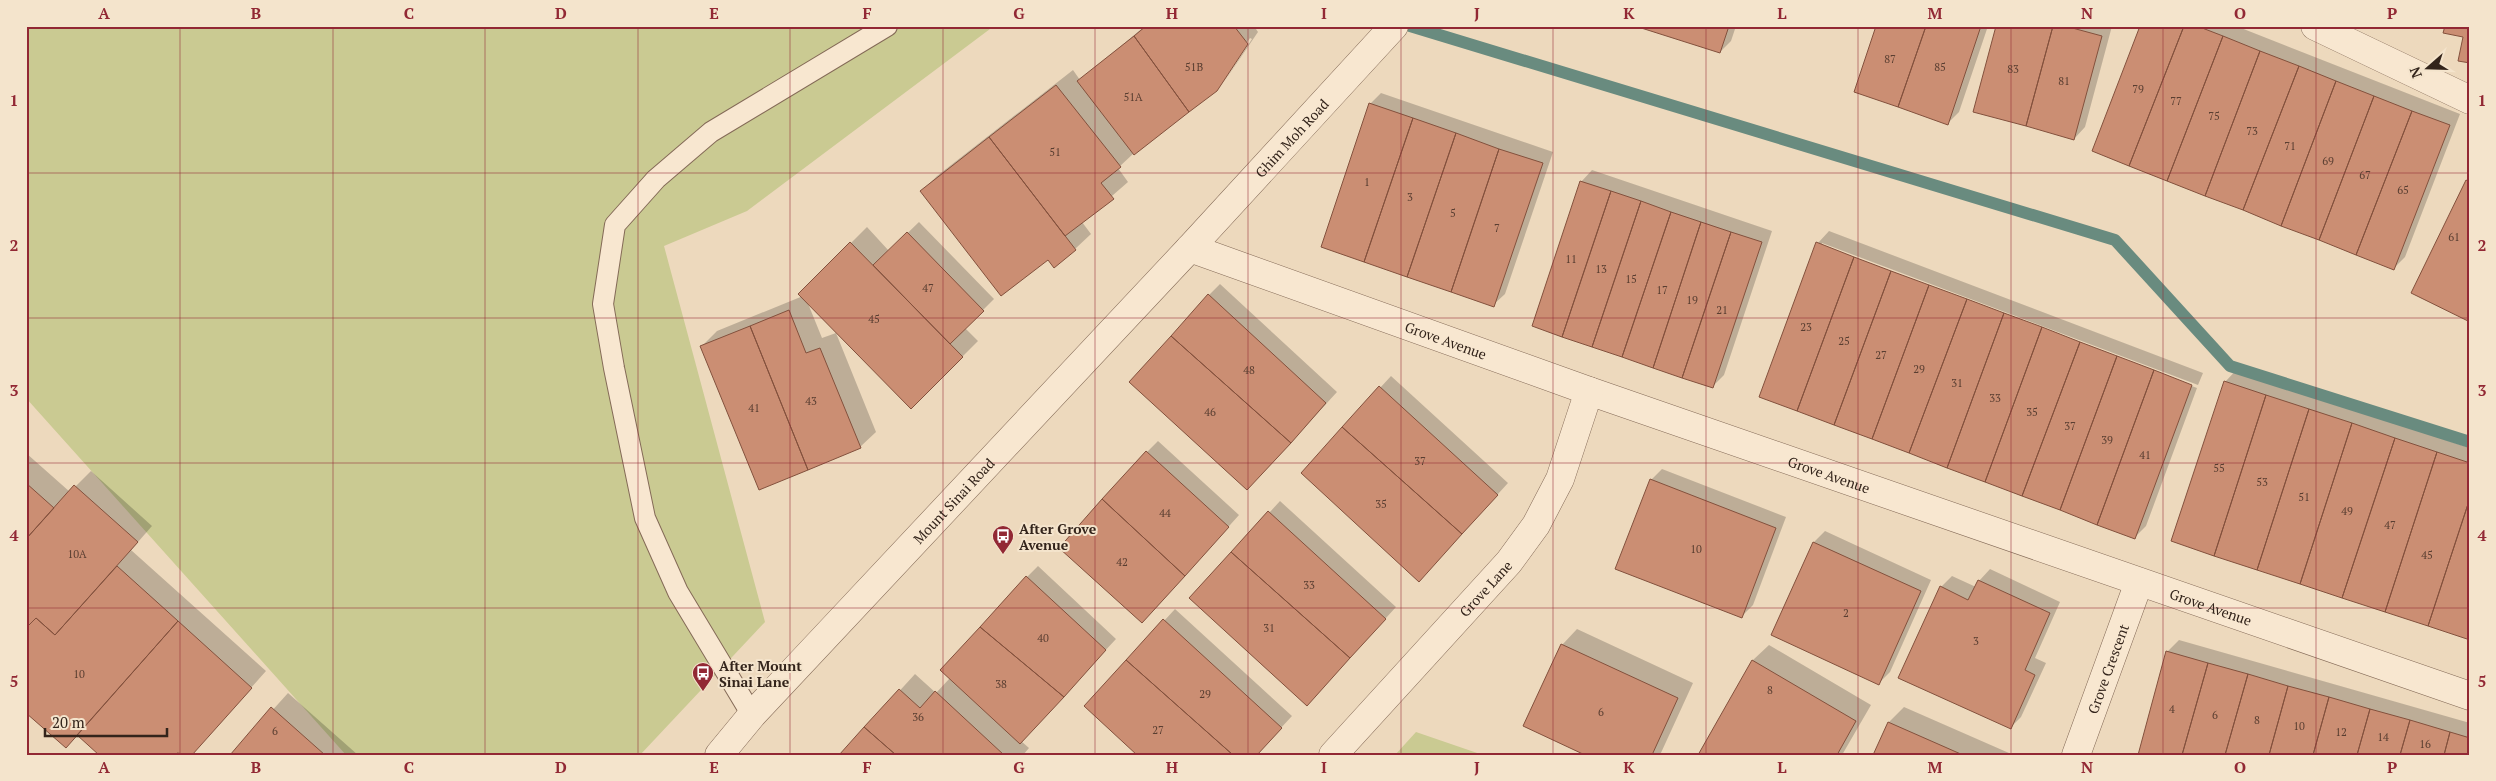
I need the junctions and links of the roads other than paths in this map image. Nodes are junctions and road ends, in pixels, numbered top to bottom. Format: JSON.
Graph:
{"nodes":[{"id":1,"x":887,"y":26,"type":"edge"},
{"id":2,"x":1394,"y":26,"type":"edge"},
{"id":3,"x":2315,"y":26,"type":"edge"},
{"id":4,"x":2470,"y":100,"type":"edge"},
{"id":5,"x":1190,"y":248,"type":"junction"},
{"id":6,"x":1589,"y":391,"type":"junction"},
{"id":7,"x":2138,"y":582,"type":"junction"},
{"id":8,"x":2470,"y":696,"type":"edge"},
{"id":9,"x":752,"y":715,"type":"junction"},
{"id":10,"x":718,"y":755,"type":"edge"},
{"id":11,"x":1333,"y":755,"type":"edge"},
{"id":12,"x":2076,"y":755,"type":"edge"}],
"edges":[{"from":1,"to":9,"type":"lane"},
{"from":2,"to":5,"type":"street","name":"Ghim Moh Road"},
{"from":3,"to":4,"type":"street"},
{"from":5,"to":6,"type":"street","name":"Grove Avenue"},
{"from":5,"to":9,"type":"street","name":"Mount Sinai Road"},
{"from":6,"to":7,"type":"street","name":"Grove Avenue"},
{"from":6,"to":11,"type":"street","name":"Grove Lane"},
{"from":7,"to":8,"type":"street","name":"Grove Avenue"},
{"from":7,"to":12,"type":"street","name":"Grove Crescent"},
{"from":9,"to":10,"type":"street","name":"Mount Sinai Road"}]}
